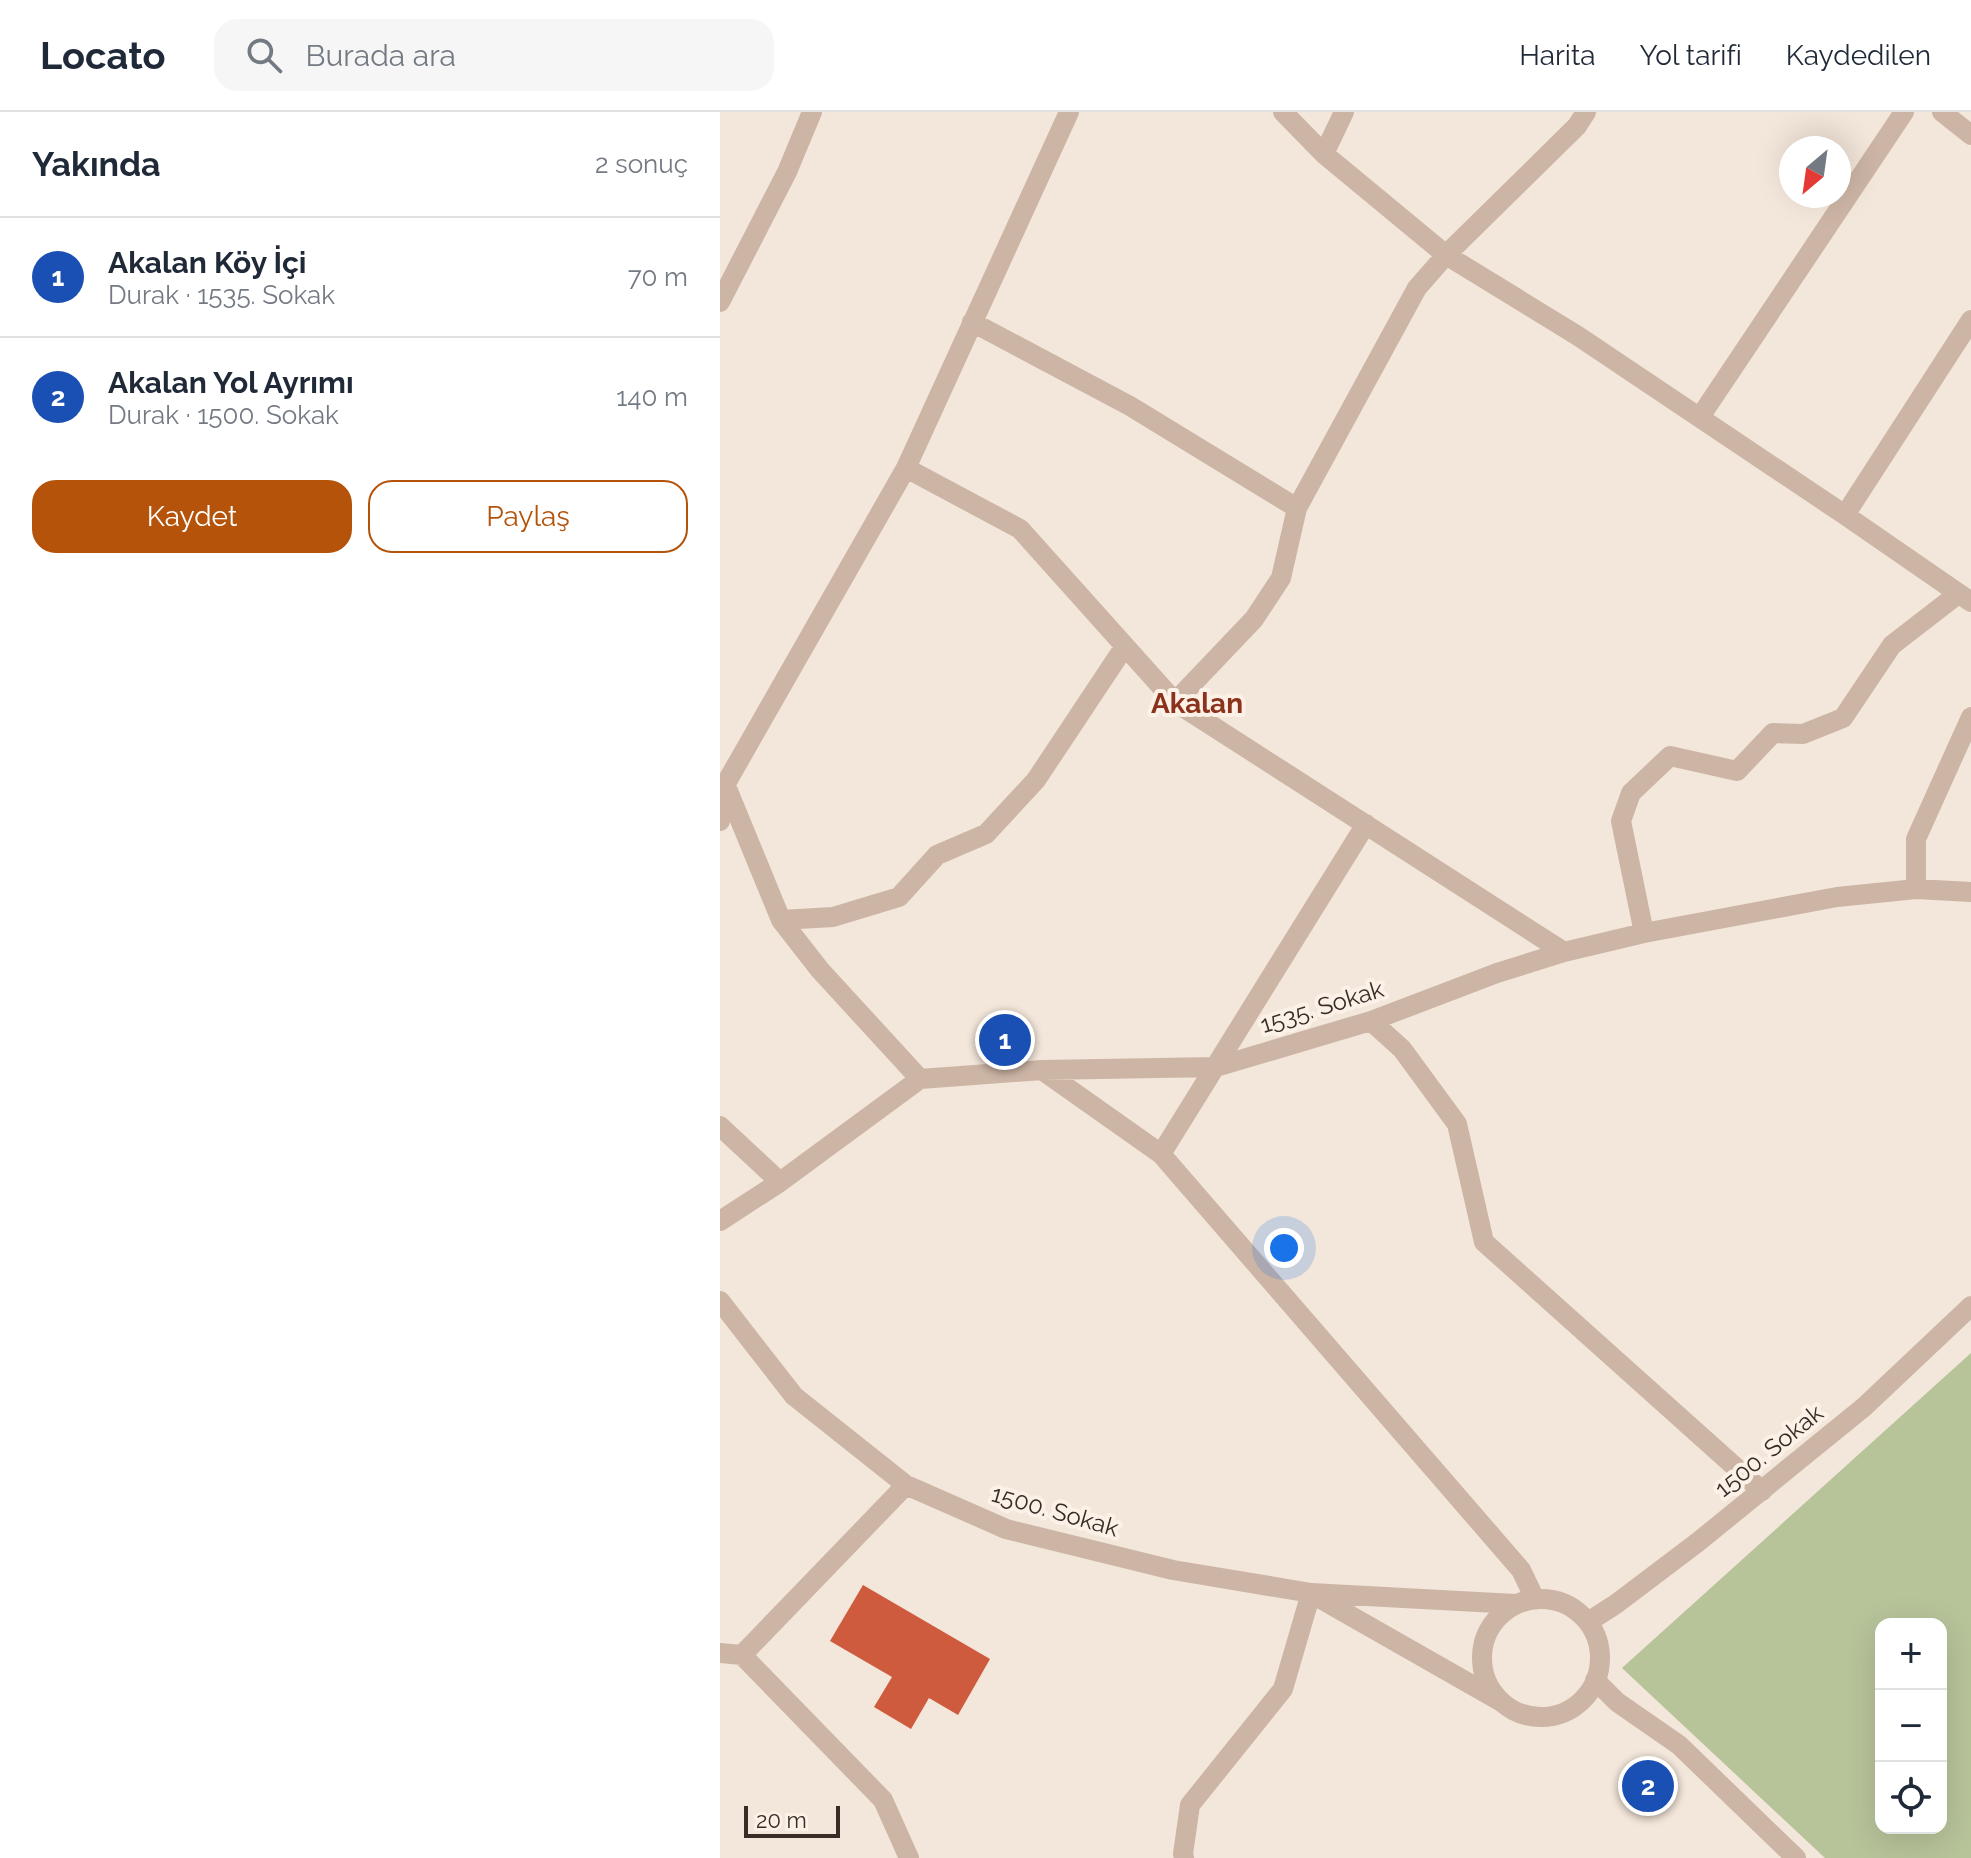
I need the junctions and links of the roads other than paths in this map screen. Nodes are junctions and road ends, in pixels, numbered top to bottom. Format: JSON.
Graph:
{"nodes":[{"id":1,"x":812,"y":112,"type":"edge"},
{"id":2,"x":1069,"y":112,"type":"edge"},
{"id":3,"x":1283,"y":112,"type":"edge"},
{"id":4,"x":1344,"y":112,"type":"edge"},
{"id":5,"x":1586,"y":112,"type":"edge"},
{"id":6,"x":1904,"y":112,"type":"edge"},
{"id":7,"x":1942,"y":112,"type":"edge"},
{"id":8,"x":1971,"y":135,"type":"edge"},
{"id":9,"x":1324,"y":154,"type":"junction"},
{"id":10,"x":1446,"y":255,"type":"junction"},
{"id":11,"x":720,"y":302,"type":"edge"},
{"id":12,"x":1971,"y":320,"type":"edge"},
{"id":13,"x":972,"y":322,"type":"junction"},
{"id":14,"x":1700,"y":417,"type":"junction"},
{"id":15,"x":906,"y":468,"type":"junction"},
{"id":16,"x":1297,"y":508,"type":"junction"},
{"id":17,"x":1845,"y":515,"type":"junction"},
{"id":18,"x":1965,"y":598,"type":"edge"},
{"id":19,"x":1125,"y":646,"type":"junction"},
{"id":20,"x":1175,"y":702,"type":"junction"},
{"id":21,"x":1971,"y":717,"type":"edge"},
{"id":22,"x":723,"y":781,"type":"edge"},
{"id":23,"x":720,"y":821,"type":"edge"},
{"id":24,"x":1366,"y":824,"type":"junction"},
{"id":25,"x":1916,"y":889,"type":"junction"},
{"id":26,"x":1971,"y":892,"type":"edge"},
{"id":27,"x":781,"y":920,"type":"junction"},
{"id":28,"x":1644,"y":933,"type":"junction"},
{"id":29,"x":1564,"y":952,"type":"junction"},
{"id":30,"x":1371,"y":1021,"type":"junction"},
{"id":31,"x":1216,"y":1067,"type":"junction"},
{"id":32,"x":1042,"y":1070,"type":"junction"},
{"id":33,"x":920,"y":1079,"type":"junction"},
{"id":34,"x":720,"y":1126,"type":"edge"},
{"id":35,"x":1161,"y":1154,"type":"junction"},
{"id":36,"x":780,"y":1182,"type":"junction"},
{"id":37,"x":720,"y":1221,"type":"edge"},
{"id":38,"x":720,"y":1301,"type":"edge"},
{"id":39,"x":1971,"y":1306,"type":"edge"},
{"id":40,"x":906,"y":1485,"type":"junction"},
{"id":41,"x":1762,"y":1491,"type":"junction"},
{"id":42,"x":1311,"y":1593,"type":"junction"},
{"id":43,"x":1525,"y":1602,"type":"junction"},
{"id":44,"x":1588,"y":1622,"type":"junction"},
{"id":45,"x":720,"y":1653,"type":"edge"},
{"id":46,"x":742,"y":1655,"type":"junction"},
{"id":47,"x":1595,"y":1680,"type":"junction"},
{"id":48,"x":1500,"y":1701,"type":"junction"},
{"id":49,"x":909,"y":1858,"type":"edge"},
{"id":50,"x":1184,"y":1858,"type":"edge"},
{"id":51,"x":1796,"y":1858,"type":"edge"}],
"edges":[{"from":1,"to":11,"type":"street"},
{"from":2,"to":13,"type":"street"},
{"from":3,"to":9,"type":"street"},
{"from":4,"to":9,"type":"street"},
{"from":5,"to":10,"type":"street"},
{"from":6,"to":14,"type":"street"},
{"from":7,"to":8,"type":"street"},
{"from":9,"to":10,"type":"street"},
{"from":10,"to":14,"type":"street"},
{"from":10,"to":16,"type":"street"},
{"from":12,"to":17,"type":"street"},
{"from":13,"to":15,"type":"street"},
{"from":13,"to":16,"type":"street"},
{"from":14,"to":17,"type":"street"},
{"from":15,"to":19,"type":"street"},
{"from":15,"to":22,"type":"street"},
{"from":16,"to":20,"type":"street"},
{"from":17,"to":18,"type":"street"},
{"from":18,"to":28,"type":"street"},
{"from":19,"to":20,"type":"street"},
{"from":19,"to":27,"type":"street"},
{"from":20,"to":24,"type":"street"},
{"from":21,"to":25,"type":"street"},
{"from":22,"to":23,"type":"street"},
{"from":22,"to":27,"type":"street"},
{"from":24,"to":29,"type":"street"},
{"from":24,"to":31,"type":"street"},
{"from":25,"to":26,"type":"street","name":"1535. Sokak"},
{"from":25,"to":28,"type":"street","name":"1535. Sokak"},
{"from":27,"to":33,"type":"street"},
{"from":28,"to":29,"type":"street","name":"1535. Sokak"},
{"from":29,"to":30,"type":"street","name":"1535. Sokak"},
{"from":30,"to":31,"type":"street","name":"1535. Sokak"},
{"from":30,"to":41,"type":"street"},
{"from":31,"to":32,"type":"street","name":"1535. Sokak"},
{"from":31,"to":35,"type":"street"},
{"from":32,"to":33,"type":"street","name":"1535. Sokak"},
{"from":32,"to":35,"type":"street"},
{"from":33,"to":36,"type":"street"},
{"from":34,"to":36,"type":"street"},
{"from":35,"to":43,"type":"street"},
{"from":36,"to":37,"type":"street"},
{"from":38,"to":40,"type":"street","name":"1500. Sokak"},
{"from":39,"to":41,"type":"street","name":"1500. Sokak"},
{"from":40,"to":42,"type":"street","name":"1500. Sokak"},
{"from":40,"to":46,"type":"street"},
{"from":41,"to":44,"type":"street","name":"1500. Sokak"},
{"from":42,"to":43,"type":"street"},
{"from":42,"to":48,"type":"street"},
{"from":42,"to":50,"type":"street"},
{"from":43,"to":44,"type":"street"},
{"from":43,"to":48,"type":"street"},
{"from":44,"to":47,"type":"street"},
{"from":45,"to":46,"type":"street"},
{"from":46,"to":49,"type":"street"},
{"from":47,"to":48,"type":"street"},
{"from":47,"to":51,"type":"street"}]}
